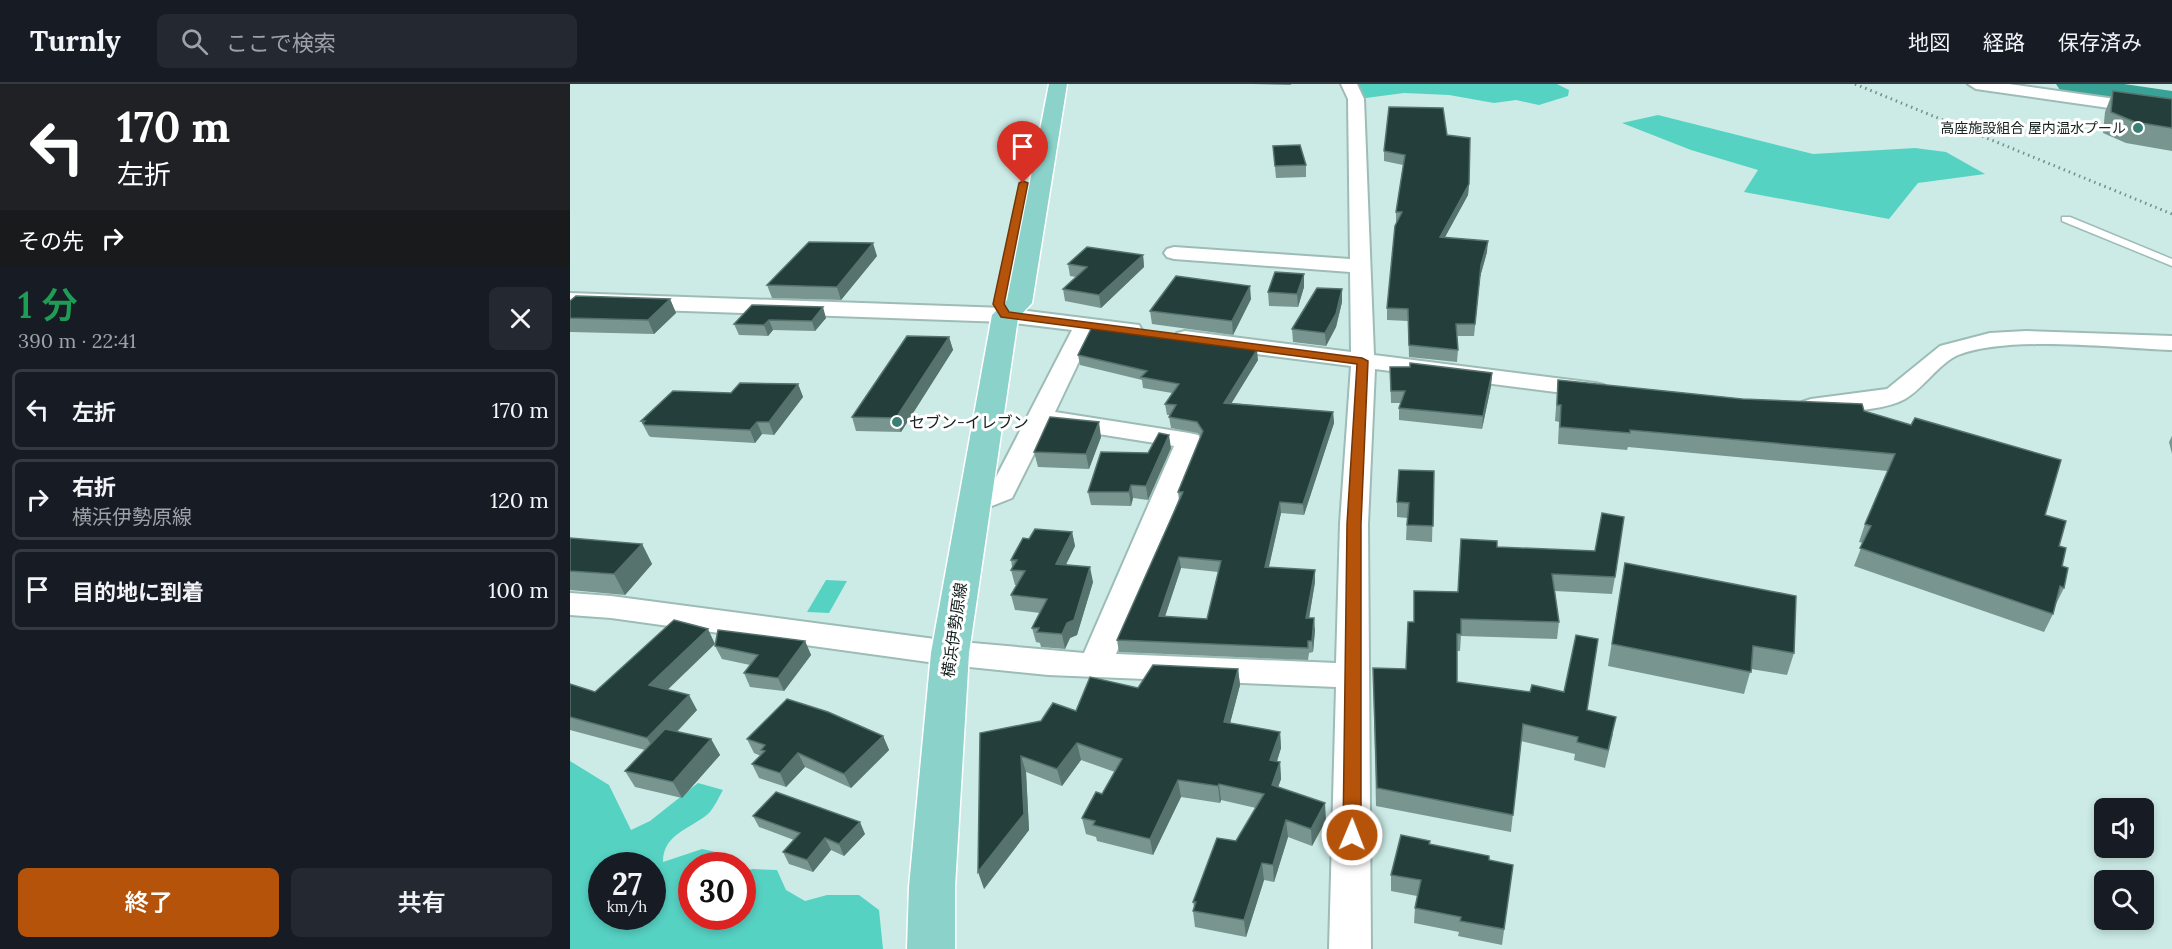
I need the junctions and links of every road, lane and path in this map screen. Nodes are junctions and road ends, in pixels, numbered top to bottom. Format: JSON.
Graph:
{"nodes":[{"id":1,"x":1041,"y":84,"type":"edge"},
{"id":2,"x":1058,"y":84,"type":"edge"},
{"id":3,"x":1349,"y":84,"type":"edge"},
{"id":4,"x":1976,"y":84,"type":"edge"},
{"id":5,"x":2172,"y":112,"type":"edge"},
{"id":6,"x":2066,"y":219,"type":"dead end"},
{"id":7,"x":1174,"y":253,"type":"dead end"},
{"id":8,"x":2172,"y":263,"type":"edge"},
{"id":9,"x":1360,"y":266,"type":"junction"},
{"id":10,"x":570,"y":300,"type":"edge"},
{"id":11,"x":1005,"y":315,"type":"junction"},
{"id":12,"x":1086,"y":324,"type":"junction"},
{"id":13,"x":2172,"y":344,"type":"edge"},
{"id":14,"x":1362,"y":361,"type":"junction"},
{"id":15,"x":1621,"y":393,"type":"edge"},
{"id":16,"x":1785,"y":407,"type":"edge"},
{"id":17,"x":1040,"y":417,"type":"junction"},
{"id":18,"x":974,"y":504,"type":"junction"},
{"id":19,"x":570,"y":604,"type":"edge"},
{"id":20,"x":950,"y":653,"type":"junction"},
{"id":21,"x":1095,"y":666,"type":"junction"},
{"id":22,"x":1354,"y":676,"type":"junction"},
{"id":23,"x":931,"y":949,"type":"edge"},
{"id":24,"x":1350,"y":949,"type":"edge"}],
"edges":[{"from":1,"to":11,"type":"main road","name":"横浜伊勢原線"},
{"from":2,"to":11,"type":"main road","name":"横浜伊勢原線"},
{"from":3,"to":9,"type":"street"},
{"from":4,"to":5,"type":"street"},
{"from":6,"to":8,"type":"lane"},
{"from":7,"to":9,"type":"street"},
{"from":9,"to":14,"type":"street"},
{"from":10,"to":11,"type":"street"},
{"from":11,"to":12,"type":"street"},
{"from":11,"to":18,"type":"main road","name":"横浜伊勢原線"},
{"from":12,"to":14,"type":"street"},
{"from":12,"to":17,"type":"street"},
{"from":13,"to":16,"type":"street"},
{"from":14,"to":15,"type":"street"},
{"from":14,"to":22,"type":"street"},
{"from":17,"to":18,"type":"street"},
{"from":17,"to":21,"type":"street"},
{"from":18,"to":20,"type":"main road","name":"横浜伊勢原線"},
{"from":19,"to":20,"type":"street"},
{"from":20,"to":21,"type":"street"},
{"from":20,"to":23,"type":"main road","name":"横浜伊勢原線"},
{"from":21,"to":22,"type":"street"},
{"from":22,"to":24,"type":"street"}]}
